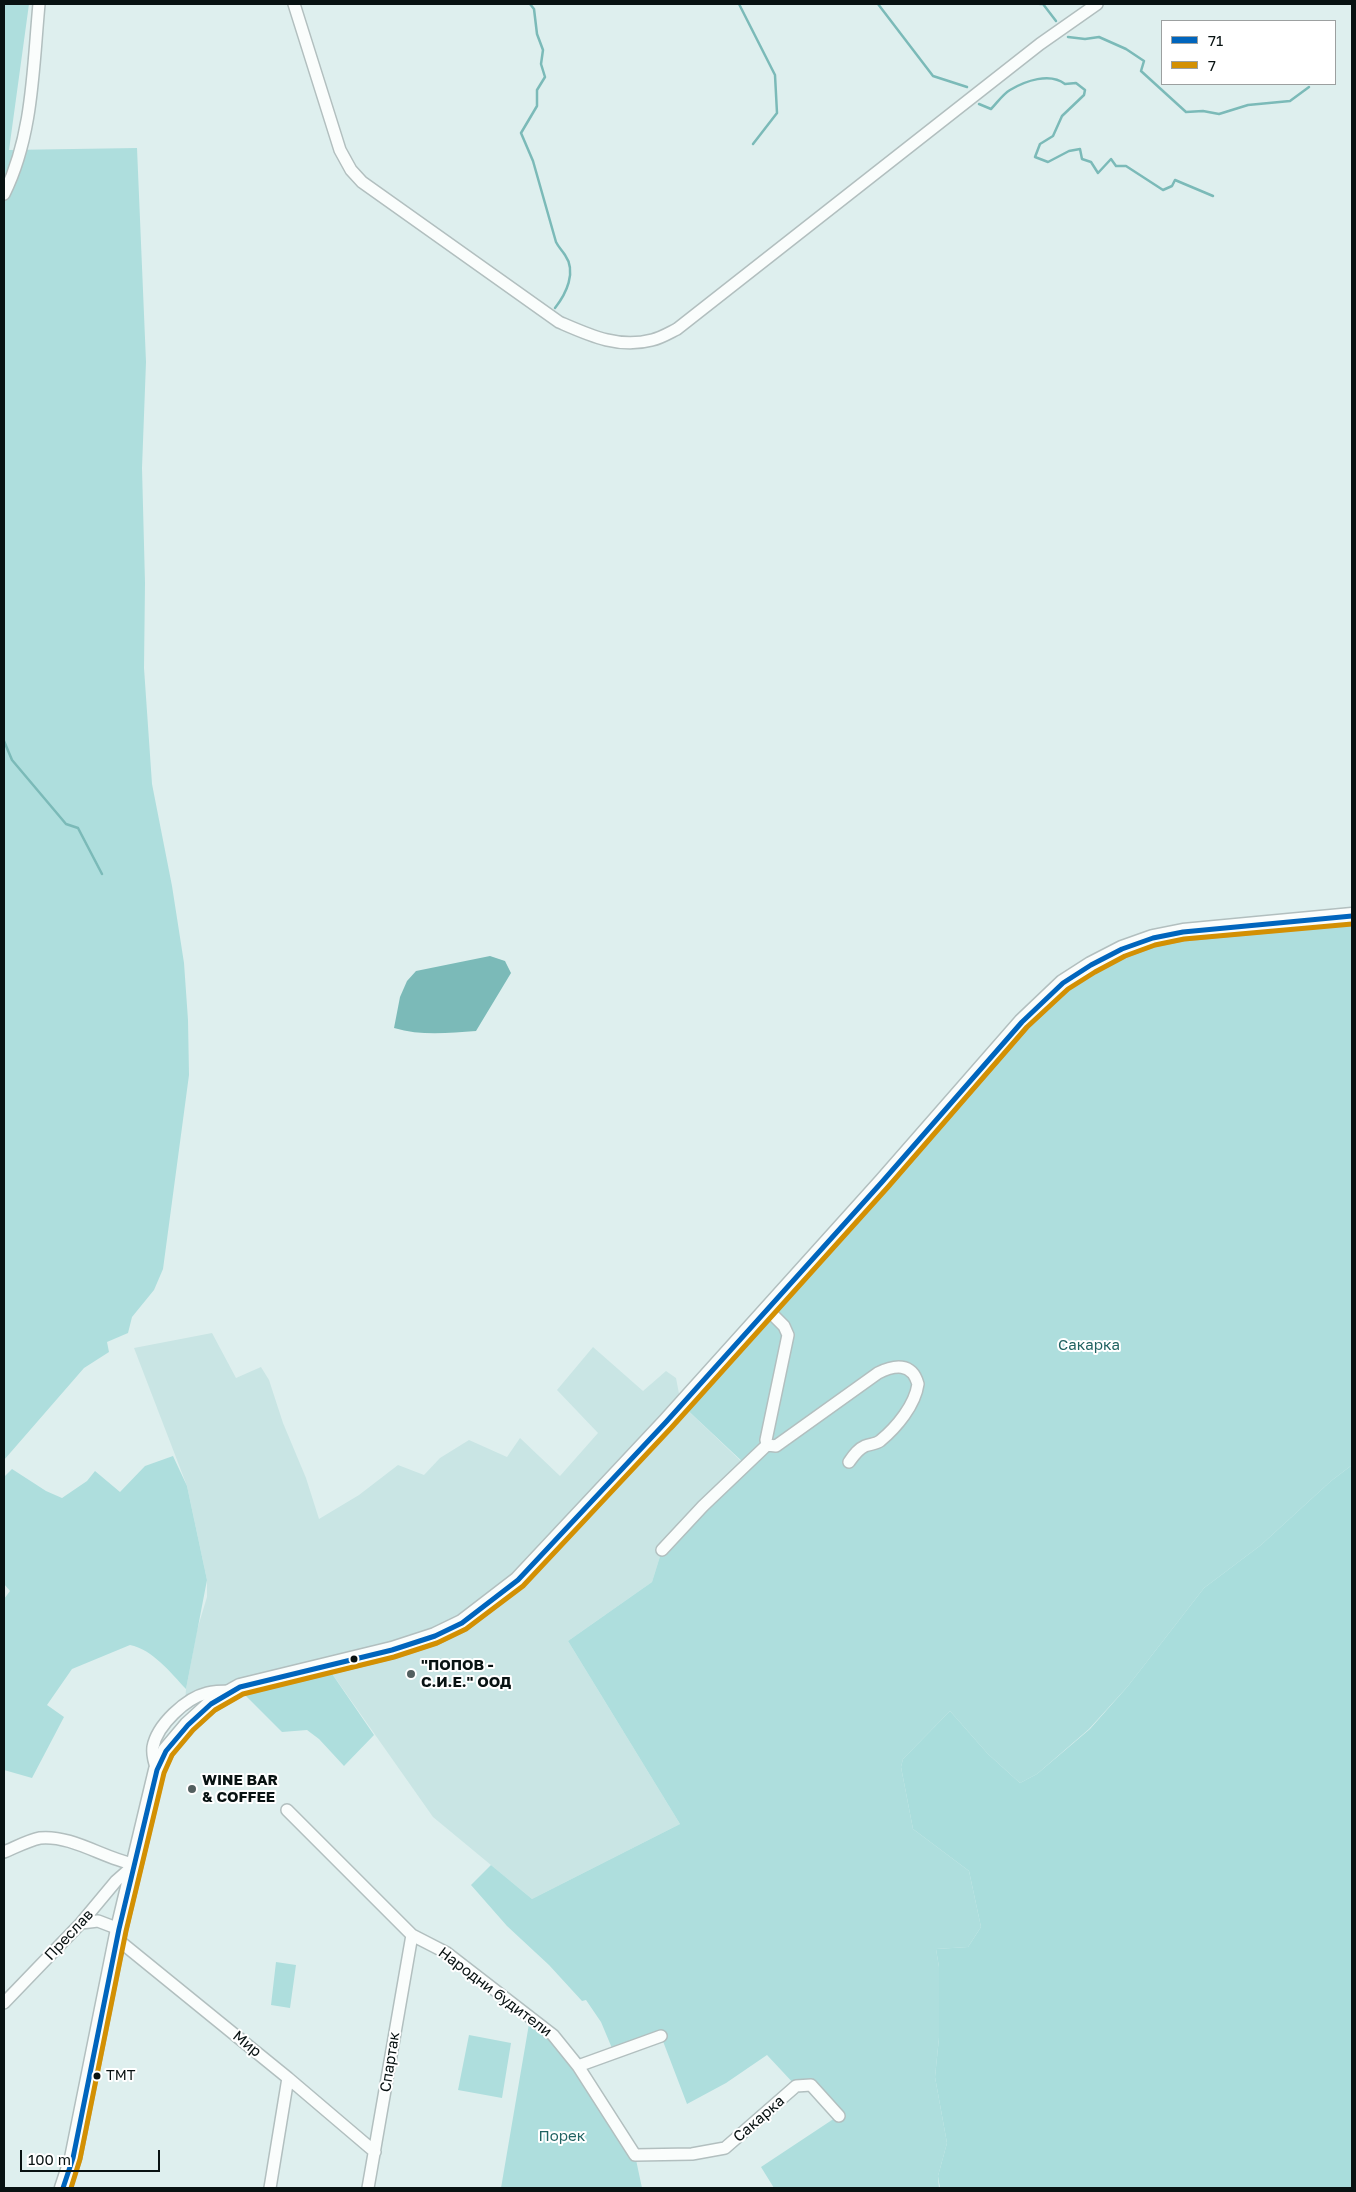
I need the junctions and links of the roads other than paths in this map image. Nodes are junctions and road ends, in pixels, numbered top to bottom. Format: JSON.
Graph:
{"nodes":[{"id":1,"x":39,"y":4,"type":"edge"},
{"id":2,"x":294,"y":4,"type":"edge"},
{"id":3,"x":1097,"y":4,"type":"edge"},
{"id":4,"x":4,"y":194,"type":"edge"},
{"id":5,"x":1352,"y":916,"type":"edge"},
{"id":6,"x":766,"y":1308,"type":"junction"},
{"id":7,"x":767,"y":1445,"type":"junction"},
{"id":8,"x":849,"y":1462,"type":"dead end"},
{"id":9,"x":662,"y":1550,"type":"dead end"},
{"id":10,"x":268,"y":1681,"type":"junction"},
{"id":11,"x":150,"y":1797,"type":"junction"},
{"id":12,"x":287,"y":1810,"type":"dead end"},
{"id":13,"x":4,"y":1852,"type":"edge"},
{"id":14,"x":133,"y":1865,"type":"junction"},
{"id":15,"x":82,"y":1923,"type":"junction"},
{"id":16,"x":118,"y":1934,"type":"junction"},
{"id":17,"x":412,"y":1935,"type":"junction"},
{"id":18,"x":4,"y":2003,"type":"edge"},
{"id":19,"x":661,"y":2036,"type":"dead end"},
{"id":20,"x":578,"y":2066,"type":"junction"},
{"id":21,"x":288,"y":2078,"type":"junction"},
{"id":22,"x":839,"y":2116,"type":"dead end"},
{"id":23,"x":375,"y":2152,"type":"junction"},
{"id":24,"x":635,"y":2155,"type":"joint"},
{"id":25,"x":63,"y":2188,"type":"edge"},
{"id":26,"x":270,"y":2188,"type":"edge"},
{"id":27,"x":368,"y":2188,"type":"edge"}],
"edges":[{"from":1,"to":4,"type":"street"},
{"from":2,"to":3,"type":"street"},
{"from":5,"to":6,"type":"main road"},
{"from":6,"to":7,"type":"street"},
{"from":6,"to":10,"type":"main road"},
{"from":7,"to":8,"type":"street"},
{"from":7,"to":9,"type":"street"},
{"from":10,"to":11,"type":"main road"},
{"from":10,"to":11,"type":"main road"},
{"from":11,"to":14,"type":"main road"},
{"from":12,"to":17,"type":"street","name":"Народни будители"},
{"from":13,"to":14,"type":"street"},
{"from":14,"to":15,"type":"street","name":"Преслав"},
{"from":14,"to":16,"type":"main road"},
{"from":15,"to":16,"type":"street"},
{"from":15,"to":18,"type":"street","name":"Преслав"},
{"from":16,"to":21,"type":"street","name":"Мир"},
{"from":16,"to":25,"type":"main road"},
{"from":17,"to":20,"type":"street","name":"Народни будители"},
{"from":17,"to":23,"type":"street","name":"Спартак"},
{"from":19,"to":20,"type":"street"},
{"from":20,"to":24,"type":"street","name":"Народни будители"},
{"from":21,"to":23,"type":"street","name":"Мир"},
{"from":21,"to":26,"type":"street"},
{"from":22,"to":24,"type":"street","name":"Сакарка"},
{"from":23,"to":27,"type":"street","name":"Спартак"}]}
